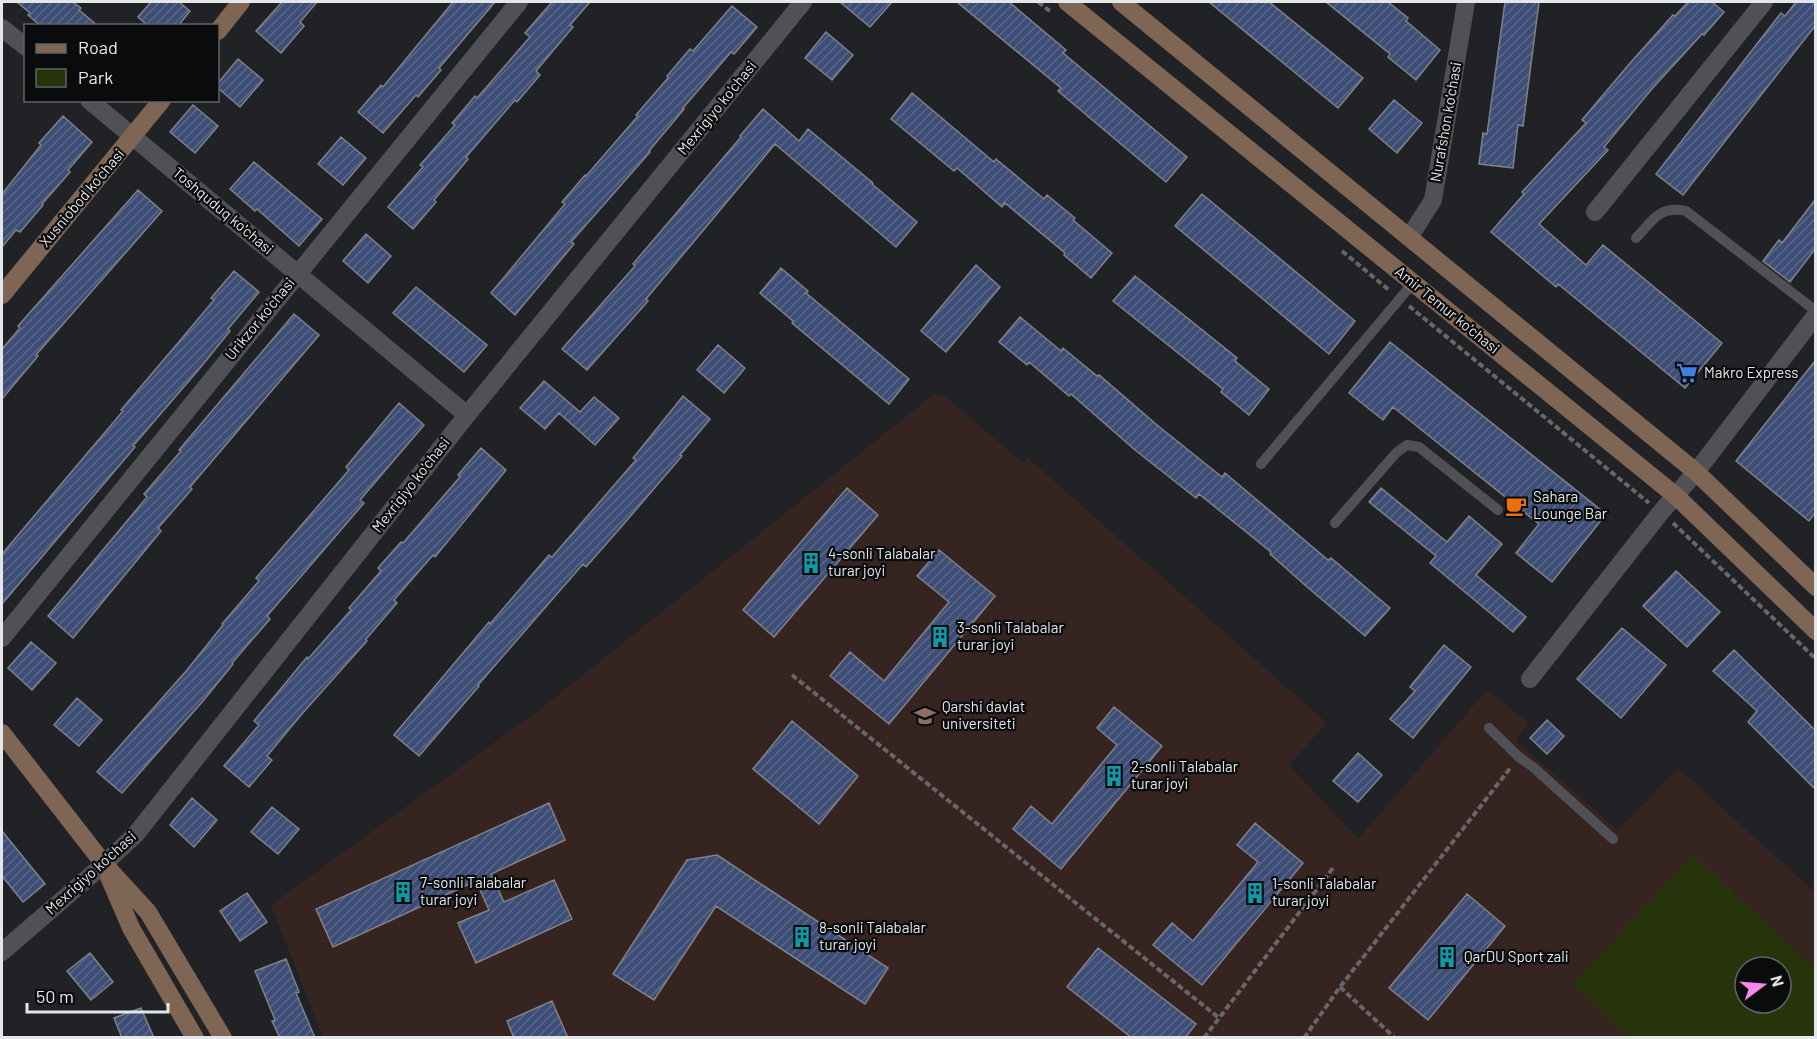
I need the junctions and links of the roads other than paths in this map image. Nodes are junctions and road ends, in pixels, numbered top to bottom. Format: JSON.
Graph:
{"nodes":[{"id":1,"x":241,"y":2,"type":"edge"},
{"id":2,"x":519,"y":2,"type":"edge"},
{"id":3,"x":803,"y":2,"type":"edge"},
{"id":4,"x":1122,"y":2,"type":"edge"},
{"id":5,"x":1466,"y":2,"type":"edge"},
{"id":6,"x":1764,"y":2,"type":"edge"},
{"id":7,"x":1062,"y":9,"type":"edge"},
{"id":8,"x":2,"y":28,"type":"edge"},
{"id":9,"x":219,"y":30,"type":"edge"},
{"id":10,"x":24,"y":46,"type":"edge"},
{"id":11,"x":91,"y":102,"type":"edge"},
{"id":12,"x":160,"y":102,"type":"edge"},
{"id":13,"x":133,"y":137,"type":"junction"},
{"id":14,"x":1595,"y":212,"type":"dead end"},
{"id":15,"x":1410,"y":236,"type":"junction"},
{"id":16,"x":1636,"y":238,"type":"dead end"},
{"id":17,"x":297,"y":273,"type":"junction"},
{"id":18,"x":1413,"y":283,"type":"junction"},
{"id":19,"x":2,"y":295,"type":"edge"},
{"id":20,"x":1815,"y":313,"type":"edge"},
{"id":21,"x":467,"y":414,"type":"junction"},
{"id":22,"x":1262,"y":464,"type":"dead end"},
{"id":23,"x":1696,"y":472,"type":"junction"},
{"id":24,"x":1676,"y":496,"type":"junction"},
{"id":25,"x":1498,"y":510,"type":"dead end"},
{"id":26,"x":1335,"y":523,"type":"dead end"},
{"id":27,"x":1815,"y":587,"type":"edge"},
{"id":28,"x":1815,"y":631,"type":"edge"},
{"id":29,"x":2,"y":638,"type":"edge"},
{"id":30,"x":1530,"y":679,"type":"dead end"},
{"id":31,"x":1489,"y":728,"type":"dead end"},
{"id":32,"x":2,"y":733,"type":"edge"},
{"id":33,"x":1613,"y":839,"type":"dead end"},
{"id":34,"x":104,"y":864,"type":"junction"},
{"id":35,"x":2,"y":952,"type":"edge"},
{"id":36,"x":195,"y":1038,"type":"edge"},
{"id":37,"x":223,"y":1038,"type":"edge"}],
"edges":[{"from":1,"to":9,"type":"main road"},
{"from":2,"to":17,"type":"street","name":"Urikzor ko'chasi"},
{"from":3,"to":21,"type":"street","name":"Mexrigiyo ko'chasi"},
{"from":4,"to":15,"type":"main road"},
{"from":5,"to":15,"type":"street","name":"Nurafshon ko'chasi"},
{"from":6,"to":14,"type":"street"},
{"from":7,"to":18,"type":"main road","name":"Amir Temur ko'chasi"},
{"from":8,"to":10,"type":"street"},
{"from":11,"to":13,"type":"street","name":"Toshquduq ko'chasi"},
{"from":12,"to":13,"type":"main road","name":"Xusniobod ko'chasi"},
{"from":13,"to":17,"type":"street","name":"Toshquduq ko'chasi"},
{"from":13,"to":19,"type":"main road","name":"Xusniobod ko'chasi"},
{"from":15,"to":23,"type":"main road"},
{"from":16,"to":20,"type":"lane"},
{"from":17,"to":21,"type":"street","name":"Toshquduq ko'chasi"},
{"from":17,"to":29,"type":"street","name":"Urikzor ko'chasi"},
{"from":18,"to":22,"type":"lane"},
{"from":18,"to":24,"type":"main road","name":"Amir Temur ko'chasi"},
{"from":20,"to":23,"type":"street"},
{"from":21,"to":34,"type":"street","name":"Mexrigiyo ko'chasi"},
{"from":23,"to":24,"type":"street"},
{"from":23,"to":27,"type":"main road"},
{"from":24,"to":28,"type":"main road","name":"Amir Temur ko'chasi"},
{"from":24,"to":30,"type":"street"},
{"from":25,"to":26,"type":"lane"},
{"from":31,"to":33,"type":"lane"},
{"from":32,"to":34,"type":"main road"},
{"from":34,"to":35,"type":"street","name":"Mexrigiyo ko'chasi"},
{"from":34,"to":36,"type":"main road"},
{"from":34,"to":37,"type":"main road"}]}
